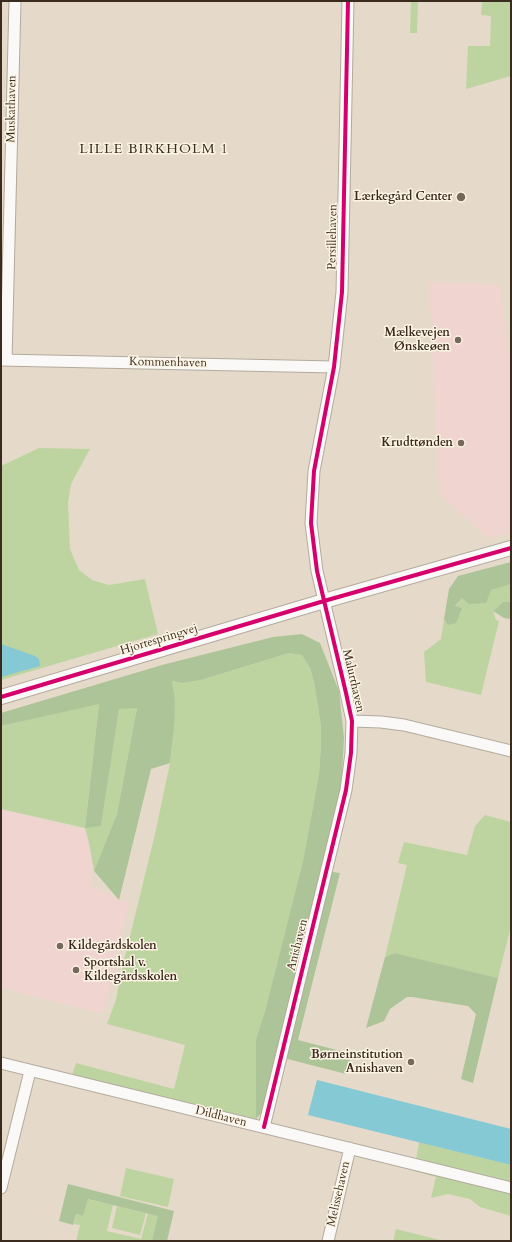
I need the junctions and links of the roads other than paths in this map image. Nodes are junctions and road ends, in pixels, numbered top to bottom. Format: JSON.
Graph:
{"nodes":[{"id":1,"x":15,"y":1,"type":"edge"},
{"id":2,"x":348,"y":1,"type":"edge"},
{"id":3,"x":4,"y":360,"type":"edge"},
{"id":4,"x":334,"y":366,"type":"junction"},
{"id":5,"x":511,"y":548,"type":"edge"},
{"id":6,"x":324,"y":601,"type":"junction"},
{"id":7,"x":1,"y":697,"type":"edge"},
{"id":8,"x":352,"y":721,"type":"junction"},
{"id":9,"x":511,"y":751,"type":"edge"},
{"id":10,"x":349,"y":767,"type":"joint"},
{"id":11,"x":1,"y":1063,"type":"edge"},
{"id":12,"x":30,"y":1070,"type":"junction"},
{"id":13,"x":264,"y":1127,"type":"junction"},
{"id":14,"x":350,"y":1148,"type":"junction"},
{"id":15,"x":1,"y":1188,"type":"edge"},
{"id":16,"x":511,"y":1188,"type":"edge"},
{"id":17,"x":328,"y":1241,"type":"edge"}],
"edges":[{"from":1,"to":3,"type":"street","name":"Muskathaven"},
{"from":2,"to":4,"type":"street","name":"Persillehaven"},
{"from":3,"to":4,"type":"street","name":"Kommenhaven"},
{"from":4,"to":6,"type":"street","name":"Persillehaven"},
{"from":5,"to":6,"type":"street","name":"Hjortespringvej"},
{"from":6,"to":7,"type":"street","name":"Hjortespringvej"},
{"from":6,"to":8,"type":"street","name":"Malurthaven"},
{"from":8,"to":9,"type":"street","name":"Malurthaven"},
{"from":8,"to":10,"type":"street","name":"Malurthaven"},
{"from":10,"to":13,"type":"street","name":"Anishaven"},
{"from":11,"to":12,"type":"street","name":"Dildhaven"},
{"from":12,"to":13,"type":"street","name":"Dildhaven"},
{"from":12,"to":15,"type":"street"},
{"from":13,"to":14,"type":"street","name":"Dildhaven"},
{"from":14,"to":16,"type":"street","name":"Dildhaven"},
{"from":14,"to":17,"type":"street","name":"Melissehaven"}]}
